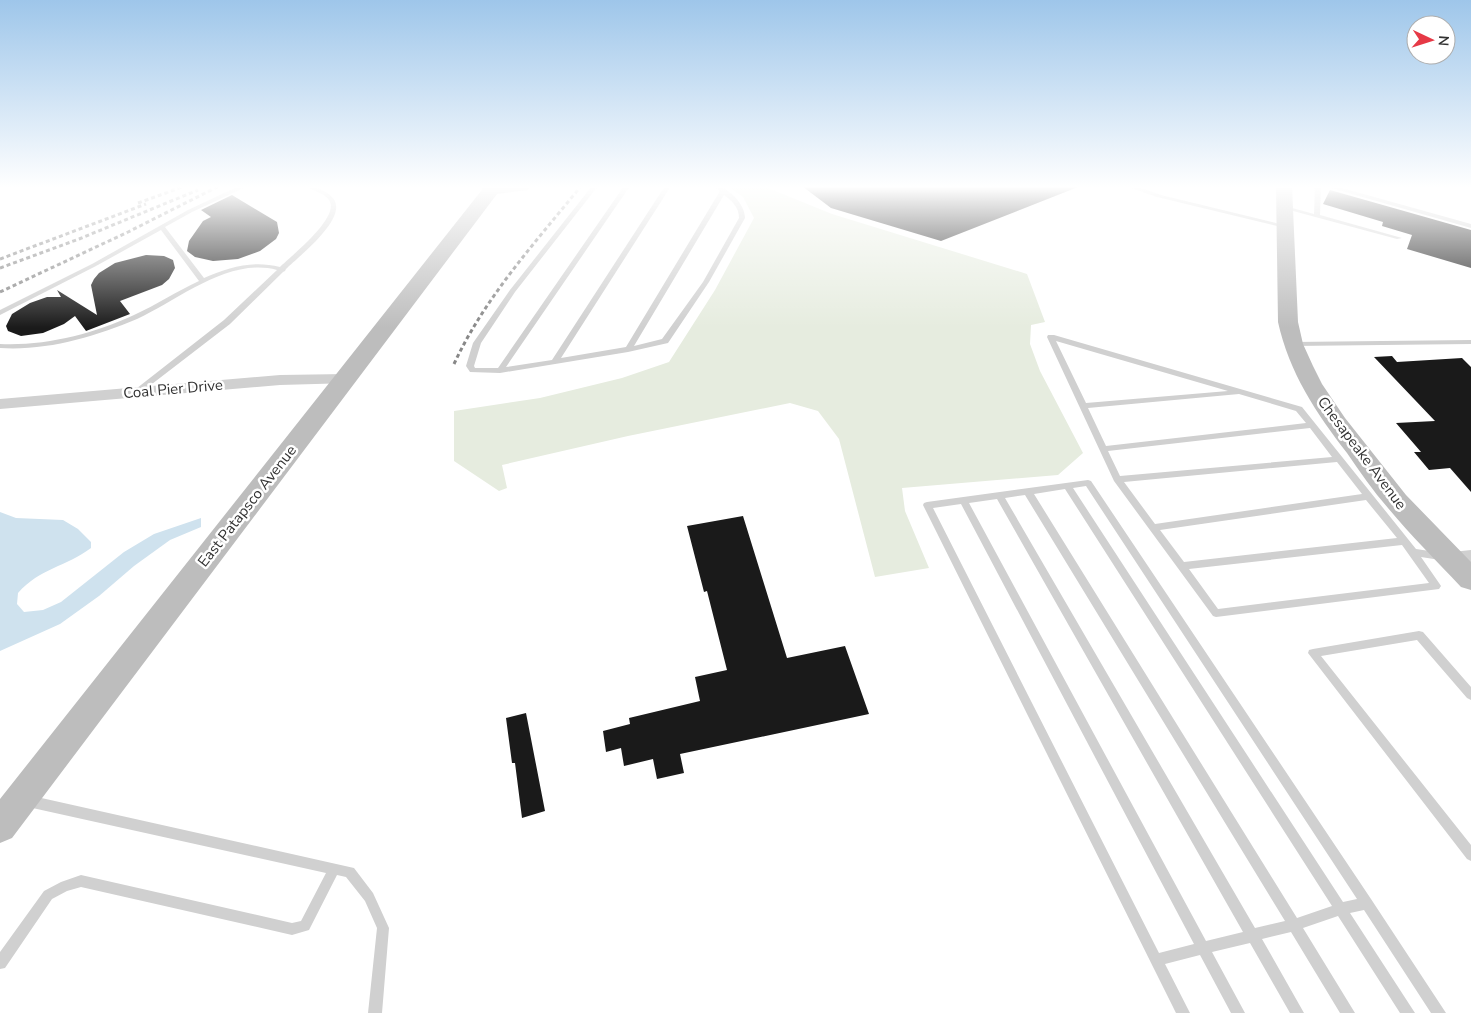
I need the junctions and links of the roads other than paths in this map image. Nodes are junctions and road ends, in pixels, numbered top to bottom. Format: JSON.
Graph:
{"nodes":[{"id":1,"x":151,"y":233,"type":"edge"},
{"id":2,"x":167,"y":233,"type":"edge"},
{"id":3,"x":319,"y":233,"type":"edge"},
{"id":4,"x":459,"y":233,"type":"edge"},
{"id":5,"x":558,"y":233,"type":"edge"},
{"id":6,"x":595,"y":233,"type":"edge"},
{"id":7,"x":638,"y":233,"type":"edge"},
{"id":8,"x":695,"y":233,"type":"edge"},
{"id":9,"x":733,"y":233,"type":"edge"},
{"id":10,"x":1285,"y":233,"type":"edge"},
{"id":11,"x":1381,"y":233,"type":"edge"},
{"id":12,"x":1399,"y":238,"type":"dead end"},
{"id":13,"x":282,"y":270,"type":"junction"},
{"id":14,"x":203,"y":282,"type":"junction"},
{"id":15,"x":0,"y":313,"type":"edge"},
{"id":16,"x":1471,"y":342,"type":"edge"},
{"id":17,"x":1294,"y":344,"type":"junction"},
{"id":18,"x":0,"y":346,"type":"edge"},
{"id":19,"x":628,"y":350,"type":"junction"},
{"id":20,"x":554,"y":363,"type":"junction"},
{"id":21,"x":500,"y":372,"type":"junction"},
{"id":22,"x":346,"y":378,"type":"junction"},
{"id":23,"x":136,"y":392,"type":"junction"},
{"id":24,"x":1242,"y":392,"type":"junction"},
{"id":25,"x":0,"y":404,"type":"edge"},
{"id":26,"x":1083,"y":406,"type":"junction"},
{"id":27,"x":1312,"y":425,"type":"junction"},
{"id":28,"x":1103,"y":450,"type":"junction"},
{"id":29,"x":1339,"y":459,"type":"junction"},
{"id":30,"x":1117,"y":479,"type":"junction"},
{"id":31,"x":1067,"y":486,"type":"junction"},
{"id":32,"x":1028,"y":492,"type":"junction"},
{"id":33,"x":999,"y":495,"type":"junction"},
{"id":34,"x":1368,"y":496,"type":"junction"},
{"id":35,"x":963,"y":500,"type":"junction"},
{"id":36,"x":1153,"y":528,"type":"junction"},
{"id":37,"x":1404,"y":541,"type":"junction"},
{"id":38,"x":1413,"y":552,"type":"junction"},
{"id":39,"x":1460,"y":557,"type":"edge"},
{"id":40,"x":1182,"y":566,"type":"junction"},
{"id":41,"x":1471,"y":579,"type":"edge"},
{"id":42,"x":1471,"y":695,"type":"edge"},
{"id":43,"x":21,"y":799,"type":"junction"},
{"id":44,"x":0,"y":826,"type":"edge"},
{"id":45,"x":1471,"y":855,"type":"edge"},
{"id":46,"x":334,"y":869,"type":"junction"},
{"id":47,"x":1367,"y":903,"type":"junction"},
{"id":48,"x":1340,"y":909,"type":"junction"},
{"id":49,"x":1294,"y":925,"type":"junction"},
{"id":50,"x":1252,"y":934,"type":"junction"},
{"id":51,"x":1203,"y":948,"type":"junction"},
{"id":52,"x":1156,"y":960,"type":"junction"},
{"id":53,"x":0,"y":963,"type":"edge"},
{"id":54,"x":375,"y":1013,"type":"edge"},
{"id":55,"x":1183,"y":1013,"type":"edge"},
{"id":56,"x":1238,"y":1013,"type":"edge"},
{"id":57,"x":1297,"y":1013,"type":"edge"},
{"id":58,"x":1348,"y":1013,"type":"edge"},
{"id":59,"x":1408,"y":1013,"type":"edge"},
{"id":60,"x":1439,"y":1013,"type":"edge"}],
"edges":[{"from":1,"to":15,"type":"lane"},
{"from":2,"to":14,"type":"lane"},
{"from":3,"to":13,"type":"lane"},
{"from":4,"to":22,"type":"street","name":"East Patapsco Avenue"},
{"from":5,"to":21,"type":"lane"},
{"from":6,"to":21,"type":"lane"},
{"from":7,"to":20,"type":"lane"},
{"from":8,"to":19,"type":"lane"},
{"from":9,"to":19,"type":"lane"},
{"from":10,"to":17,"type":"street","name":"Chesapeake Avenue"},
{"from":11,"to":12,"type":"lane"},
{"from":13,"to":14,"type":"lane"},
{"from":13,"to":23,"type":"lane"},
{"from":14,"to":18,"type":"lane"},
{"from":16,"to":17,"type":"lane"},
{"from":17,"to":39,"type":"street","name":"Chesapeake Avenue"},
{"from":19,"to":20,"type":"lane"},
{"from":20,"to":21,"type":"lane"},
{"from":22,"to":23,"type":"street","name":"Coal Pier Drive"},
{"from":22,"to":43,"type":"street","name":"East Patapsco Avenue"},
{"from":23,"to":25,"type":"street","name":"Coal Pier Drive"},
{"from":24,"to":26,"type":"lane"},
{"from":24,"to":26,"type":"lane"},
{"from":24,"to":27,"type":"lane"},
{"from":26,"to":28,"type":"lane"},
{"from":27,"to":28,"type":"lane"},
{"from":27,"to":29,"type":"lane"},
{"from":28,"to":30,"type":"lane"},
{"from":29,"to":30,"type":"lane"},
{"from":29,"to":34,"type":"lane"},
{"from":30,"to":36,"type":"lane"},
{"from":31,"to":32,"type":"lane"},
{"from":31,"to":47,"type":"lane"},
{"from":31,"to":48,"type":"lane"},
{"from":32,"to":33,"type":"lane"},
{"from":32,"to":49,"type":"lane"},
{"from":33,"to":35,"type":"lane"},
{"from":33,"to":50,"type":"lane"},
{"from":34,"to":36,"type":"lane"},
{"from":34,"to":37,"type":"lane"},
{"from":35,"to":51,"type":"lane"},
{"from":35,"to":52,"type":"lane"},
{"from":36,"to":40,"type":"lane"},
{"from":37,"to":38,"type":"lane"},
{"from":37,"to":40,"type":"lane"},
{"from":38,"to":39,"type":"lane"},
{"from":38,"to":40,"type":"lane"},
{"from":39,"to":41,"type":"street","name":"Chesapeake Avenue"},
{"from":42,"to":45,"type":"lane"},
{"from":43,"to":44,"type":"street","name":"East Patapsco Avenue"},
{"from":43,"to":46,"type":"lane"},
{"from":46,"to":53,"type":"lane"},
{"from":46,"to":54,"type":"lane"},
{"from":47,"to":48,"type":"lane"},
{"from":47,"to":60,"type":"lane"},
{"from":48,"to":49,"type":"lane"},
{"from":48,"to":59,"type":"lane"},
{"from":49,"to":50,"type":"lane"},
{"from":49,"to":58,"type":"lane"},
{"from":50,"to":51,"type":"lane"},
{"from":50,"to":57,"type":"lane"},
{"from":51,"to":52,"type":"lane"},
{"from":51,"to":56,"type":"lane"},
{"from":52,"to":55,"type":"lane"}]}
